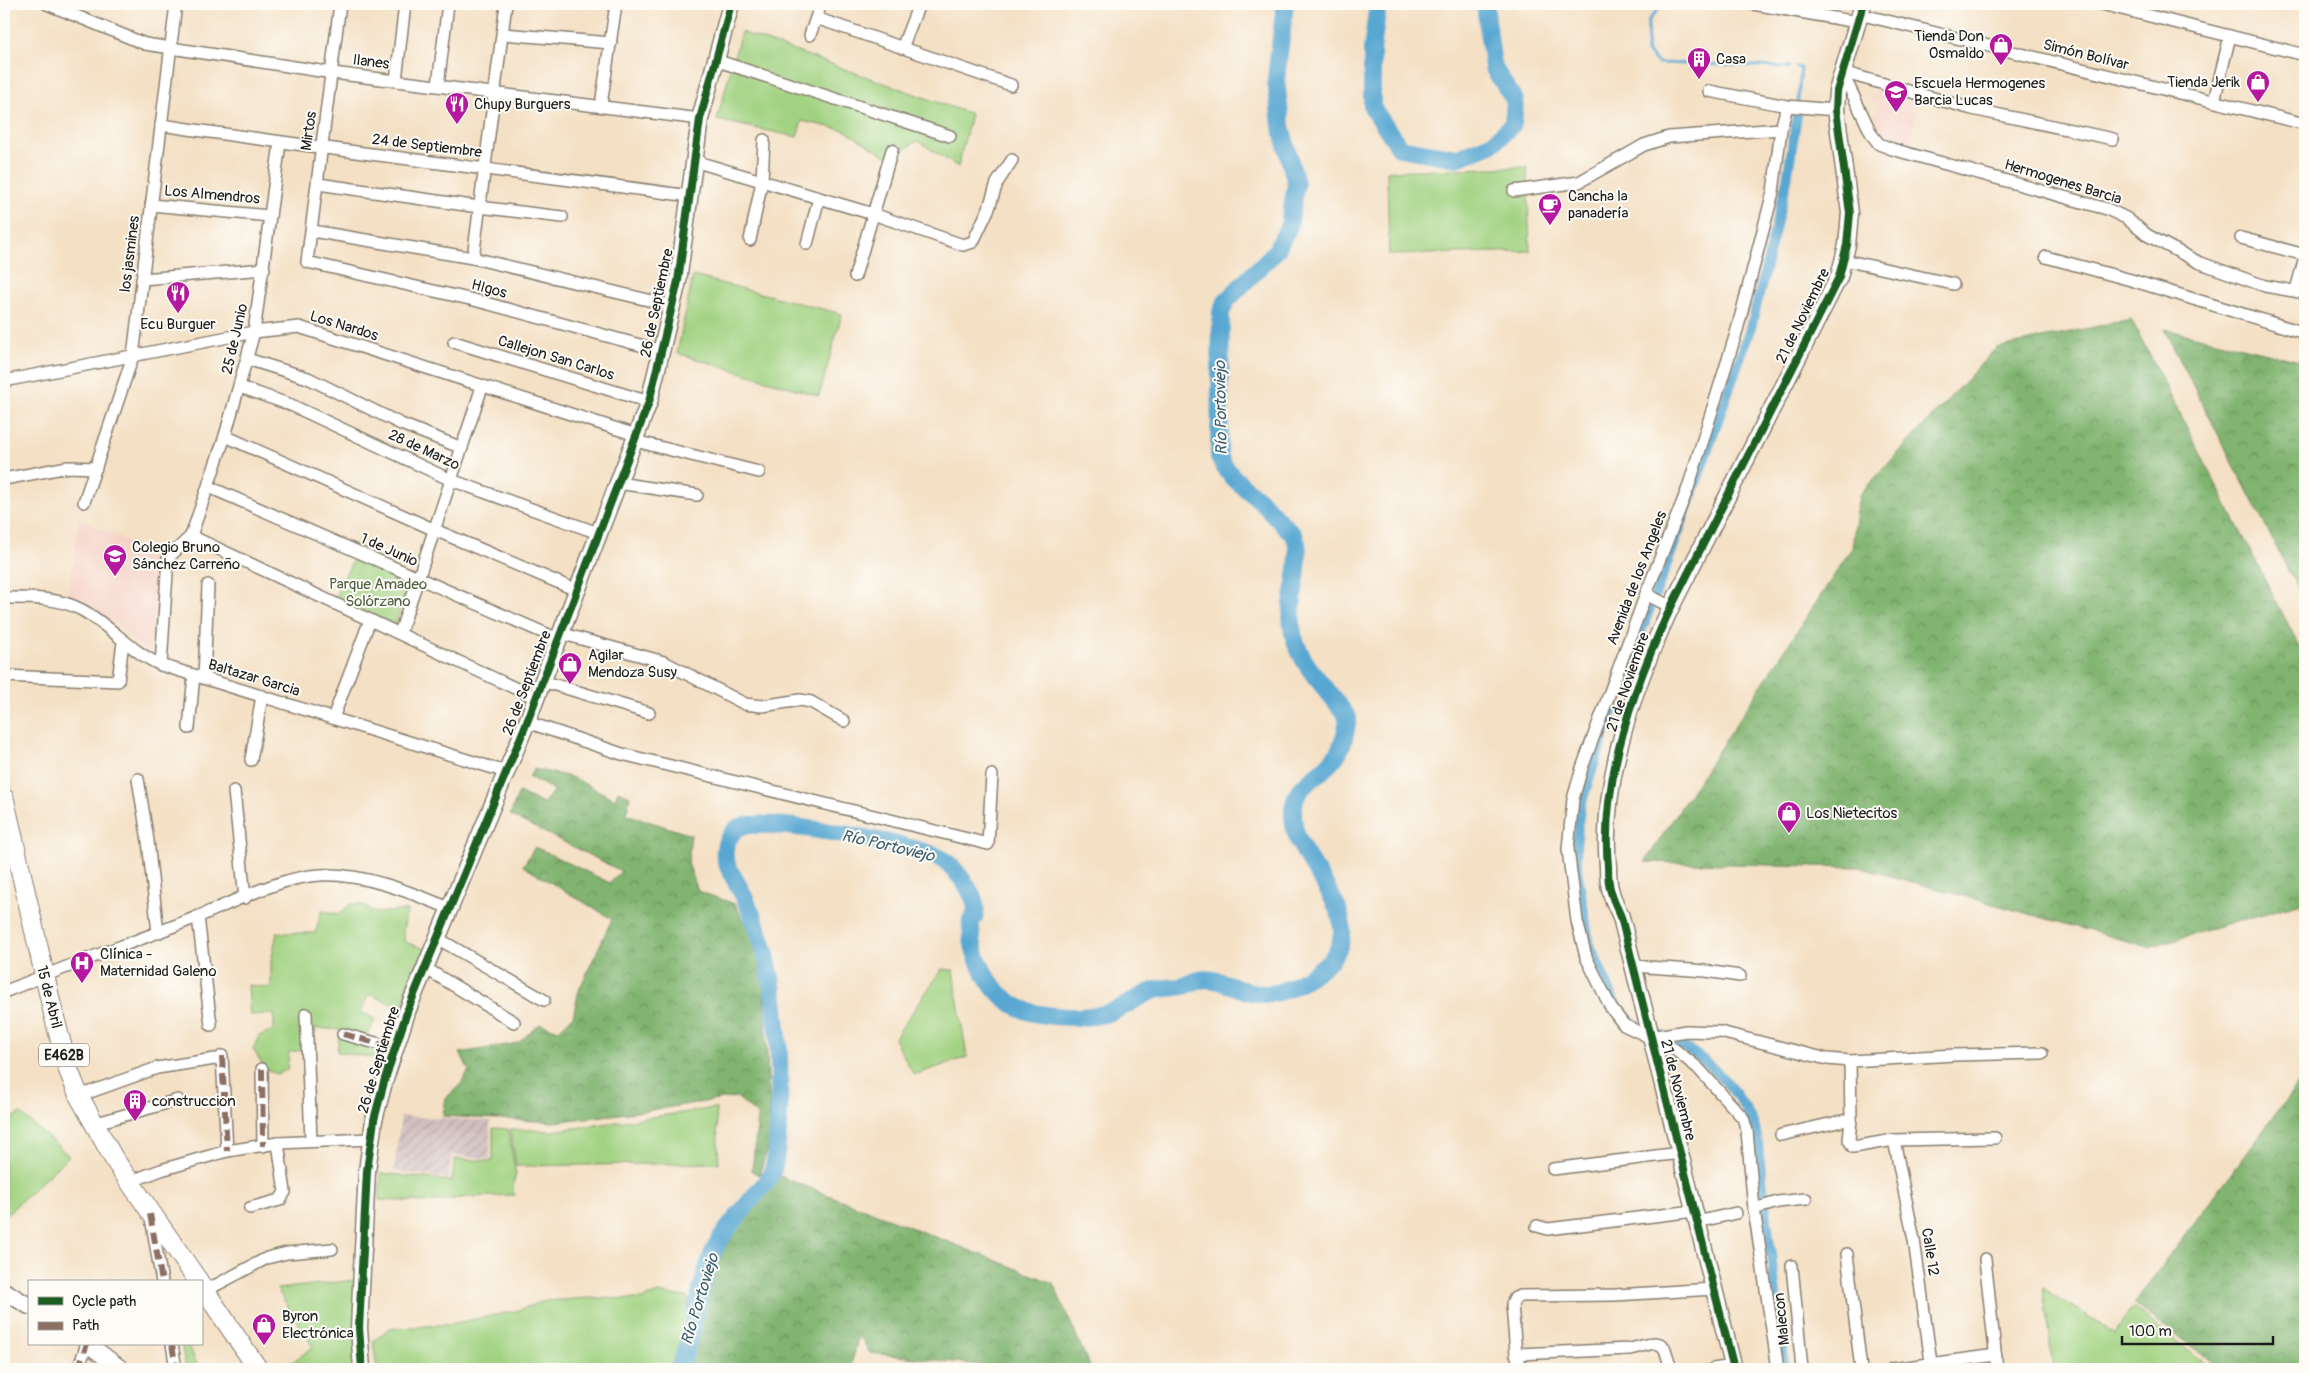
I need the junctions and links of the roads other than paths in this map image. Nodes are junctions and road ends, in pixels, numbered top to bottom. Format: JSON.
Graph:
{"nodes":[{"id":1,"x":47,"y":4,"type":"edge"},
{"id":2,"x":176,"y":4,"type":"edge"},
{"id":3,"x":340,"y":4,"type":"edge"},
{"id":4,"x":405,"y":4,"type":"edge"},
{"id":5,"x":448,"y":4,"type":"edge"},
{"id":6,"x":506,"y":4,"type":"edge"},
{"id":7,"x":616,"y":4,"type":"edge"},
{"id":8,"x":731,"y":4,"type":"edge"},
{"id":9,"x":821,"y":4,"type":"edge"},
{"id":10,"x":919,"y":4,"type":"edge"},
{"id":11,"x":1753,"y":4,"type":"edge"},
{"id":12,"x":2102,"y":4,"type":"edge"},
{"id":13,"x":1860,"y":13,"type":"edge"},
{"id":14,"x":816,"y":18,"type":"junction"},
{"id":15,"x":503,"y":34,"type":"junction"},
{"id":16,"x":810,"y":35,"type":"dead end"},
{"id":17,"x":2230,"y":36,"type":"junction"},
{"id":18,"x":611,"y":43,"type":"junction"},
{"id":19,"x":171,"y":48,"type":"junction"},
{"id":20,"x":902,"y":48,"type":"junction"},
{"id":21,"x":2305,"y":55,"type":"edge"},
{"id":22,"x":716,"y":60,"type":"junction"},
{"id":23,"x":1842,"y":72,"type":"junction"},
{"id":24,"x":332,"y":73,"type":"junction"},
{"id":25,"x":396,"y":80,"type":"junction"},
{"id":26,"x":438,"y":85,"type":"junction"},
{"id":27,"x":1011,"y":85,"type":"dead end"},
{"id":28,"x":1709,"y":91,"type":"dead end"},
{"id":29,"x":496,"y":92,"type":"junction"},
{"id":30,"x":2214,"y":101,"type":"junction"},
{"id":31,"x":601,"y":105,"type":"junction"},
{"id":32,"x":1787,"y":106,"type":"junction"},
{"id":33,"x":1836,"y":110,"type":"junction"},
{"id":34,"x":700,"y":119,"type":"junction"},
{"id":35,"x":2305,"y":124,"type":"edge"},
{"id":36,"x":161,"y":125,"type":"junction"},
{"id":37,"x":1781,"y":128,"type":"junction"},
{"id":38,"x":950,"y":136,"type":"dead end"},
{"id":39,"x":2113,"y":139,"type":"dead end"},
{"id":40,"x":764,"y":140,"type":"dead end"},
{"id":41,"x":280,"y":143,"type":"junction"},
{"id":42,"x":322,"y":149,"type":"junction"},
{"id":43,"x":892,"y":150,"type":"dead end"},
{"id":44,"x":1012,"y":160,"type":"dead end"},
{"id":45,"x":694,"y":161,"type":"junction"},
{"id":46,"x":484,"y":168,"type":"junction"},
{"id":47,"x":762,"y":181,"type":"junction"},
{"id":48,"x":318,"y":184,"type":"junction"},
{"id":49,"x":1514,"y":191,"type":"dead end"},
{"id":50,"x":690,"y":196,"type":"junction"},
{"id":51,"x":819,"y":198,"type":"junction"},
{"id":52,"x":151,"y":205,"type":"junction"},
{"id":53,"x":479,"y":208,"type":"junction"},
{"id":54,"x":873,"y":214,"type":"junction"},
{"id":55,"x":270,"y":216,"type":"junction"},
{"id":56,"x":562,"y":217,"type":"dead end"},
{"id":57,"x":312,"y":231,"type":"junction"},
{"id":58,"x":2241,"y":238,"type":"dead end"},
{"id":59,"x":750,"y":240,"type":"dead end"},
{"id":60,"x":807,"y":244,"type":"dead end"},
{"id":61,"x":2305,"y":256,"type":"edge"},
{"id":62,"x":473,"y":258,"type":"junction"},
{"id":63,"x":2046,"y":258,"type":"dead end"},
{"id":64,"x":1844,"y":260,"type":"junction"},
{"id":65,"x":307,"y":262,"type":"joint"},
{"id":66,"x":264,"y":269,"type":"junction"},
{"id":67,"x":855,"y":276,"type":"dead end"},
{"id":68,"x":142,"y":279,"type":"junction"},
{"id":69,"x":1953,"y":284,"type":"dead end"},
{"id":70,"x":2300,"y":292,"type":"edge"},
{"id":71,"x":673,"y":306,"type":"junction"},
{"id":72,"x":254,"y":332,"type":"junction"},
{"id":73,"x":2305,"y":333,"type":"edge"},
{"id":74,"x":454,"y":342,"type":"dead end"},
{"id":75,"x":662,"y":352,"type":"junction"},
{"id":76,"x":133,"y":356,"type":"junction"},
{"id":77,"x":248,"y":359,"type":"junction"},
{"id":78,"x":4,"y":380,"type":"edge"},
{"id":79,"x":240,"y":387,"type":"junction"},
{"id":80,"x":482,"y":387,"type":"junction"},
{"id":81,"x":648,"y":402,"type":"junction"},
{"id":82,"x":225,"y":436,"type":"junction"},
{"id":83,"x":636,"y":438,"type":"junction"},
{"id":84,"x":462,"y":448,"type":"junction"},
{"id":85,"x":96,"y":468,"type":"junction"},
{"id":86,"x":759,"y":472,"type":"dead end"},
{"id":87,"x":4,"y":479,"type":"edge"},
{"id":88,"x":451,"y":480,"type":"junction"},
{"id":89,"x":618,"y":483,"type":"junction"},
{"id":90,"x":209,"y":487,"type":"junction"},
{"id":91,"x":698,"y":495,"type":"dead end"},
{"id":92,"x":84,"y":502,"type":"dead end"},
{"id":93,"x":435,"y":530,"type":"junction"},
{"id":94,"x":598,"y":533,"type":"junction"},
{"id":95,"x":191,"y":536,"type":"junction"},
{"id":96,"x":418,"y":580,"type":"junction"},
{"id":97,"x":208,"y":585,"type":"dead end"},
{"id":98,"x":576,"y":590,"type":"junction"},
{"id":99,"x":4,"y":598,"type":"edge"},
{"id":100,"x":1657,"y":600,"type":"junction"},
{"id":101,"x":370,"y":620,"type":"junction"},
{"id":102,"x":400,"y":633,"type":"junction"},
{"id":103,"x":559,"y":636,"type":"junction"},
{"id":104,"x":123,"y":642,"type":"junction"},
{"id":105,"x":161,"y":665,"type":"junction"},
{"id":106,"x":4,"y":676,"type":"edge"},
{"id":107,"x":199,"y":676,"type":"junction"},
{"id":108,"x":542,"y":681,"type":"junction"},
{"id":109,"x":262,"y":696,"type":"junction"},
{"id":110,"x":536,"y":698,"type":"junction"},
{"id":111,"x":649,"y":713,"type":"dead end"},
{"id":112,"x":333,"y":718,"type":"junction"},
{"id":113,"x":844,"y":721,"type":"dead end"},
{"id":114,"x":527,"y":722,"type":"junction"},
{"id":115,"x":189,"y":728,"type":"dead end"},
{"id":116,"x":250,"y":760,"type":"dead end"},
{"id":117,"x":506,"y":772,"type":"junction"},
{"id":118,"x":992,"y":775,"type":"dead end"},
{"id":119,"x":138,"y":779,"type":"dead end"},
{"id":120,"x":234,"y":791,"type":"dead end"},
{"id":121,"x":4,"y":798,"type":"edge"},
{"id":122,"x":245,"y":898,"type":"junction"},
{"id":123,"x":449,"y":908,"type":"junction"},
{"id":124,"x":198,"y":917,"type":"junction"},
{"id":125,"x":158,"y":933,"type":"junction"},
{"id":126,"x":437,"y":938,"type":"junction"},
{"id":127,"x":1633,"y":966,"type":"junction"},
{"id":128,"x":425,"y":968,"type":"junction"},
{"id":129,"x":44,"y":975,"type":"junction"},
{"id":130,"x":1740,"y":976,"type":"dead end"},
{"id":131,"x":4,"y":992,"type":"edge"},
{"id":132,"x":544,"y":1000,"type":"dead end"},
{"id":133,"x":306,"y":1014,"type":"dead end"},
{"id":134,"x":514,"y":1022,"type":"dead end"},
{"id":135,"x":211,"y":1025,"type":"dead end"},
{"id":136,"x":344,"y":1034,"type":"dead end"},
{"id":137,"x":1651,"y":1037,"type":"junction"},
{"id":138,"x":394,"y":1048,"type":"junction"},
{"id":139,"x":2042,"y":1053,"type":"dead end"},
{"id":140,"x":1850,"y":1061,"type":"junction"},
{"id":141,"x":262,"y":1069,"type":"dead end"},
{"id":142,"x":79,"y":1096,"type":"junction"},
{"id":143,"x":178,"y":1100,"type":"dead end"},
{"id":144,"x":1851,"y":1119,"type":"junction"},
{"id":145,"x":93,"y":1124,"type":"junction"},
{"id":146,"x":1781,"y":1135,"type":"dead end"},
{"id":147,"x":1995,"y":1138,"type":"dead end"},
{"id":148,"x":372,"y":1139,"type":"junction"},
{"id":149,"x":1894,"y":1140,"type":"junction"},
{"id":150,"x":311,"y":1141,"type":"junction"},
{"id":151,"x":278,"y":1143,"type":"junction"},
{"id":152,"x":263,"y":1146,"type":"junction"},
{"id":153,"x":227,"y":1151,"type":"junction"},
{"id":154,"x":1680,"y":1153,"type":"junction"},
{"id":155,"x":1553,"y":1169,"type":"dead end"},
{"id":156,"x":129,"y":1182,"type":"junction"},
{"id":157,"x":1806,"y":1199,"type":"dead end"},
{"id":158,"x":250,"y":1208,"type":"dead end"},
{"id":159,"x":1758,"y":1208,"type":"junction"},
{"id":160,"x":1736,"y":1213,"type":"dead end"},
{"id":161,"x":150,"y":1214,"type":"junction"},
{"id":162,"x":1696,"y":1216,"type":"junction"},
{"id":163,"x":1537,"y":1226,"type":"dead end"},
{"id":164,"x":332,"y":1249,"type":"dead end"},
{"id":165,"x":1847,"y":1254,"type":"dead end"},
{"id":166,"x":1984,"y":1259,"type":"dead end"},
{"id":167,"x":1792,"y":1266,"type":"dead end"},
{"id":168,"x":162,"y":1280,"type":"edge"},
{"id":169,"x":198,"y":1280,"type":"edge"},
{"id":170,"x":202,"y":1286,"type":"edge"},
{"id":171,"x":1714,"y":1289,"type":"junction"},
{"id":172,"x":4,"y":1291,"type":"edge"},
{"id":173,"x":28,"y":1305,"type":"edge"},
{"id":174,"x":87,"y":1346,"type":"edge"},
{"id":175,"x":91,"y":1346,"type":"edge"},
{"id":176,"x":172,"y":1346,"type":"edge"},
{"id":177,"x":1516,"y":1354,"type":"junction"},
{"id":178,"x":1996,"y":1355,"type":"junction"},
{"id":179,"x":1932,"y":1367,"type":"edge"},
{"id":180,"x":1734,"y":1368,"type":"edge"},
{"id":181,"x":78,"y":1369,"type":"edge"},
{"id":182,"x":121,"y":1369,"type":"edge"},
{"id":183,"x":176,"y":1369,"type":"edge"},
{"id":184,"x":258,"y":1369,"type":"edge"},
{"id":185,"x":362,"y":1369,"type":"edge"},
{"id":186,"x":1522,"y":1369,"type":"edge"},
{"id":187,"x":1670,"y":1369,"type":"edge"},
{"id":188,"x":1713,"y":1369,"type":"edge"},
{"id":189,"x":1778,"y":1369,"type":"edge"},
{"id":190,"x":1802,"y":1369,"type":"edge"},
{"id":191,"x":1862,"y":1369,"type":"edge"},
{"id":192,"x":1892,"y":1369,"type":"edge"},
{"id":193,"x":1997,"y":1369,"type":"edge"}],
"edges":[{"from":1,"to":19,"type":"street","name":"Ilanes"},
{"from":2,"to":19,"type":"street","name":"los jasmines"},
{"from":3,"to":24,"type":"street","name":"Mirtos"},
{"from":4,"to":25,"type":"street"},
{"from":5,"to":26,"type":"street"},
{"from":6,"to":15,"type":"street"},
{"from":7,"to":18,"type":"street"},
{"from":8,"to":22,"type":"street","name":"26 de Septiembre"},
{"from":9,"to":14,"type":"street"},
{"from":10,"to":20,"type":"street"},
{"from":11,"to":13,"type":"street","name":"Simón Bolívar"},
{"from":12,"to":17,"type":"street"},
{"from":13,"to":23,"type":"street","name":"21 de Noviembre"},
{"from":13,"to":30,"type":"street","name":"Simón Bolívar"},
{"from":14,"to":16,"type":"street"},
{"from":14,"to":20,"type":"street"},
{"from":15,"to":18,"type":"street"},
{"from":15,"to":29,"type":"street"},
{"from":17,"to":21,"type":"street"},
{"from":17,"to":30,"type":"street"},
{"from":18,"to":31,"type":"street"},
{"from":19,"to":24,"type":"street","name":"Ilanes"},
{"from":19,"to":36,"type":"street","name":"los jasmines"},
{"from":20,"to":27,"type":"street"},
{"from":22,"to":34,"type":"street","name":"26 de Septiembre"},
{"from":22,"to":38,"type":"street"},
{"from":23,"to":33,"type":"street","name":"21 de Noviembre"},
{"from":23,"to":39,"type":"street"},
{"from":23,"to":70,"type":"street","name":"Hermogenes Barcia"},
{"from":24,"to":25,"type":"street","name":"Ilanes"},
{"from":24,"to":42,"type":"street","name":"Mirtos"},
{"from":25,"to":26,"type":"street","name":"Ilanes"},
{"from":26,"to":29,"type":"street","name":"Ilanes"},
{"from":28,"to":32,"type":"street"},
{"from":29,"to":31,"type":"street","name":"Ilanes"},
{"from":29,"to":46,"type":"street"},
{"from":30,"to":35,"type":"street","name":"Simón Bolívar"},
{"from":31,"to":34,"type":"street","name":"Ilanes"},
{"from":32,"to":33,"type":"street"},
{"from":32,"to":37,"type":"street","name":"Avenida de los Angeles"},
{"from":33,"to":64,"type":"street","name":"21 de Noviembre"},
{"from":34,"to":45,"type":"street","name":"26 de Septiembre"},
{"from":36,"to":41,"type":"street","name":"24 de Septiembre"},
{"from":36,"to":52,"type":"street","name":"los jasmines"},
{"from":37,"to":49,"type":"street"},
{"from":37,"to":100,"type":"street","name":"Avenida de los Angeles"},
{"from":40,"to":47,"type":"street"},
{"from":41,"to":42,"type":"street","name":"24 de Septiembre"},
{"from":41,"to":55,"type":"street","name":"25 de Junio"},
{"from":42,"to":46,"type":"street","name":"24 de Septiembre"},
{"from":42,"to":48,"type":"street","name":"Mirtos"},
{"from":43,"to":54,"type":"street"},
{"from":44,"to":54,"type":"street"},
{"from":45,"to":47,"type":"street"},
{"from":45,"to":50,"type":"street","name":"26 de Septiembre"},
{"from":46,"to":50,"type":"street","name":"24 de Septiembre"},
{"from":46,"to":53,"type":"street"},
{"from":47,"to":51,"type":"street"},
{"from":47,"to":59,"type":"street"},
{"from":48,"to":53,"type":"street"},
{"from":48,"to":57,"type":"street","name":"Mirtos"},
{"from":50,"to":71,"type":"street","name":"26 de Septiembre"},
{"from":51,"to":54,"type":"street"},
{"from":51,"to":60,"type":"street"},
{"from":52,"to":55,"type":"street","name":"Los Almendros"},
{"from":52,"to":68,"type":"street","name":"los jasmines"},
{"from":53,"to":56,"type":"street"},
{"from":53,"to":62,"type":"street"},
{"from":54,"to":67,"type":"street"},
{"from":55,"to":66,"type":"street","name":"25 de Junio"},
{"from":57,"to":62,"type":"street"},
{"from":57,"to":65,"type":"street","name":"Mirtos"},
{"from":58,"to":61,"type":"street"},
{"from":61,"to":70,"type":"street"},
{"from":62,"to":71,"type":"street"},
{"from":63,"to":73,"type":"street"},
{"from":64,"to":69,"type":"street"},
{"from":64,"to":100,"type":"street","name":"21 de Noviembre"},
{"from":65,"to":75,"type":"street","name":"HIgos"},
{"from":66,"to":68,"type":"street"},
{"from":66,"to":72,"type":"street","name":"25 de Junio"},
{"from":68,"to":76,"type":"street","name":"los jasmines"},
{"from":71,"to":75,"type":"street","name":"26 de Septiembre"},
{"from":72,"to":76,"type":"street","name":"Los Nardos"},
{"from":72,"to":77,"type":"street","name":"25 de Junio"},
{"from":72,"to":80,"type":"street","name":"Los Nardos"},
{"from":74,"to":81,"type":"street","name":"Callejon San Carlos"},
{"from":75,"to":81,"type":"street","name":"26 de Septiembre"},
{"from":76,"to":78,"type":"street","name":"Los Nardos"},
{"from":76,"to":85,"type":"street","name":"los jasmines"},
{"from":77,"to":79,"type":"street","name":"25 de Junio"},
{"from":77,"to":84,"type":"street"},
{"from":79,"to":82,"type":"street","name":"25 de Junio"},
{"from":79,"to":88,"type":"street","name":"28 de Marzo"},
{"from":80,"to":83,"type":"street","name":"Los Nardos"},
{"from":80,"to":84,"type":"street"},
{"from":81,"to":83,"type":"street","name":"26 de Septiembre"},
{"from":82,"to":90,"type":"street","name":"25 de Junio"},
{"from":82,"to":93,"type":"street"},
{"from":83,"to":86,"type":"street","name":"Los Nardos"},
{"from":83,"to":89,"type":"street","name":"26 de Septiembre"},
{"from":84,"to":88,"type":"street"},
{"from":85,"to":87,"type":"street"},
{"from":85,"to":92,"type":"street","name":"los jasmines"},
{"from":88,"to":93,"type":"street"},
{"from":88,"to":94,"type":"street","name":"28 de Marzo"},
{"from":89,"to":91,"type":"street"},
{"from":89,"to":94,"type":"street","name":"26 de Septiembre"},
{"from":90,"to":95,"type":"street","name":"25 de Junio"},
{"from":90,"to":96,"type":"street","name":"1 de Junio"},
{"from":93,"to":96,"type":"street"},
{"from":93,"to":98,"type":"street"},
{"from":94,"to":98,"type":"street","name":"26 de Septiembre"},
{"from":95,"to":101,"type":"street"},
{"from":95,"to":105,"type":"street"},
{"from":96,"to":102,"type":"street"},
{"from":96,"to":103,"type":"street","name":"1 de Junio"},
{"from":97,"to":107,"type":"street"},
{"from":98,"to":103,"type":"street","name":"26 de Septiembre"},
{"from":99,"to":104,"type":"street","name":"Baltazar Garcia"},
{"from":100,"to":127,"type":"street","name":"21 de Noviembre"},
{"from":100,"to":137,"type":"street","name":"Avenida de los Angeles"},
{"from":101,"to":102,"type":"street"},
{"from":101,"to":112,"type":"street"},
{"from":102,"to":110,"type":"street"},
{"from":103,"to":108,"type":"street","name":"26 de Septiembre"},
{"from":103,"to":113,"type":"street","name":"1 de Junio"},
{"from":104,"to":105,"type":"street","name":"Baltazar Garcia"},
{"from":104,"to":106,"type":"street"},
{"from":105,"to":107,"type":"street","name":"Baltazar Garcia"},
{"from":107,"to":109,"type":"street","name":"Baltazar Garcia"},
{"from":107,"to":115,"type":"street"},
{"from":108,"to":110,"type":"street","name":"26 de Septiembre"},
{"from":108,"to":111,"type":"street"},
{"from":109,"to":112,"type":"street","name":"Baltazar Garcia"},
{"from":109,"to":116,"type":"street"},
{"from":110,"to":114,"type":"street","name":"26 de Septiembre"},
{"from":112,"to":117,"type":"street","name":"Baltazar Garcia"},
{"from":114,"to":117,"type":"street","name":"26 de Septiembre"},
{"from":114,"to":118,"type":"street"},
{"from":117,"to":123,"type":"street","name":"26 de Septiembre"},
{"from":119,"to":125,"type":"street"},
{"from":120,"to":122,"type":"street"},
{"from":121,"to":129,"type":"main road","name":"15 de Abril","number":"E462B"},
{"from":122,"to":123,"type":"street"},
{"from":122,"to":124,"type":"street"},
{"from":123,"to":126,"type":"street","name":"26 de Septiembre"},
{"from":124,"to":125,"type":"street"},
{"from":124,"to":135,"type":"street"},
{"from":125,"to":129,"type":"street"},
{"from":126,"to":128,"type":"street","name":"26 de Septiembre"},
{"from":126,"to":132,"type":"street"},
{"from":127,"to":130,"type":"street"},
{"from":127,"to":137,"type":"street","name":"21 de Noviembre"},
{"from":128,"to":134,"type":"street"},
{"from":128,"to":138,"type":"street","name":"26 de Septiembre"},
{"from":129,"to":131,"type":"street"},
{"from":129,"to":142,"type":"main road","name":"15 de Abril","number":"E462B"},
{"from":133,"to":150,"type":"street"},
{"from":136,"to":138,"type":"street"},
{"from":137,"to":140,"type":"street"},
{"from":137,"to":154,"type":"street","name":"21 de Noviembre"},
{"from":137,"to":159,"type":"street","name":"Avenida de los Angeles"},
{"from":138,"to":148,"type":"street","name":"26 de Septiembre"},
{"from":139,"to":140,"type":"street"},
{"from":140,"to":144,"type":"street"},
{"from":141,"to":152,"type":"street"},
{"from":142,"to":145,"type":"main road","name":"15 de Abril","number":"E462B"},
{"from":142,"to":153,"type":"street"},
{"from":143,"to":145,"type":"street"},
{"from":144,"to":146,"type":"street"},
{"from":144,"to":149,"type":"street"},
{"from":145,"to":156,"type":"main road","name":"15 de Abril","number":"E462B"},
{"from":147,"to":149,"type":"street"},
{"from":148,"to":150,"type":"street"},
{"from":148,"to":185,"type":"street","name":"26 de Septiembre"},
{"from":149,"to":179,"type":"street","name":"Calle 12"},
{"from":150,"to":151,"type":"street"},
{"from":151,"to":152,"type":"street"},
{"from":151,"to":158,"type":"street"},
{"from":152,"to":153,"type":"street"},
{"from":153,"to":156,"type":"street"},
{"from":154,"to":155,"type":"street"},
{"from":154,"to":162,"type":"street","name":"21 de Noviembre"},
{"from":156,"to":161,"type":"main road","name":"15 de Abril","number":"E462B"},
{"from":157,"to":159,"type":"street"},
{"from":159,"to":189,"type":"street","name":"Avenida de los Angeles"},
{"from":160,"to":162,"type":"street"},
{"from":161,"to":168,"type":"street"},
{"from":161,"to":169,"type":"main road","name":"15 de Abril","number":"E462B"},
{"from":162,"to":163,"type":"street"},
{"from":162,"to":171,"type":"street","name":"21 de Noviembre"},
{"from":164,"to":170,"type":"street"},
{"from":165,"to":191,"type":"street"},
{"from":166,"to":178,"type":"street"},
{"from":167,"to":190,"type":"street","name":"Malecon"},
{"from":170,"to":184,"type":"main road","name":"15 de Abril","number":"E462B"},
{"from":171,"to":177,"type":"street"},
{"from":171,"to":180,"type":"street","name":"21 de Noviembre"},
{"from":172,"to":173,"type":"street"},
{"from":174,"to":181,"type":"street"},
{"from":175,"to":182,"type":"street"},
{"from":176,"to":183,"type":"street"},
{"from":177,"to":186,"type":"street"},
{"from":177,"to":187,"type":"street"},
{"from":178,"to":179,"type":"street"},
{"from":178,"to":193,"type":"street"},
{"from":179,"to":192,"type":"street"},
{"from":180,"to":188,"type":"street"}]}
